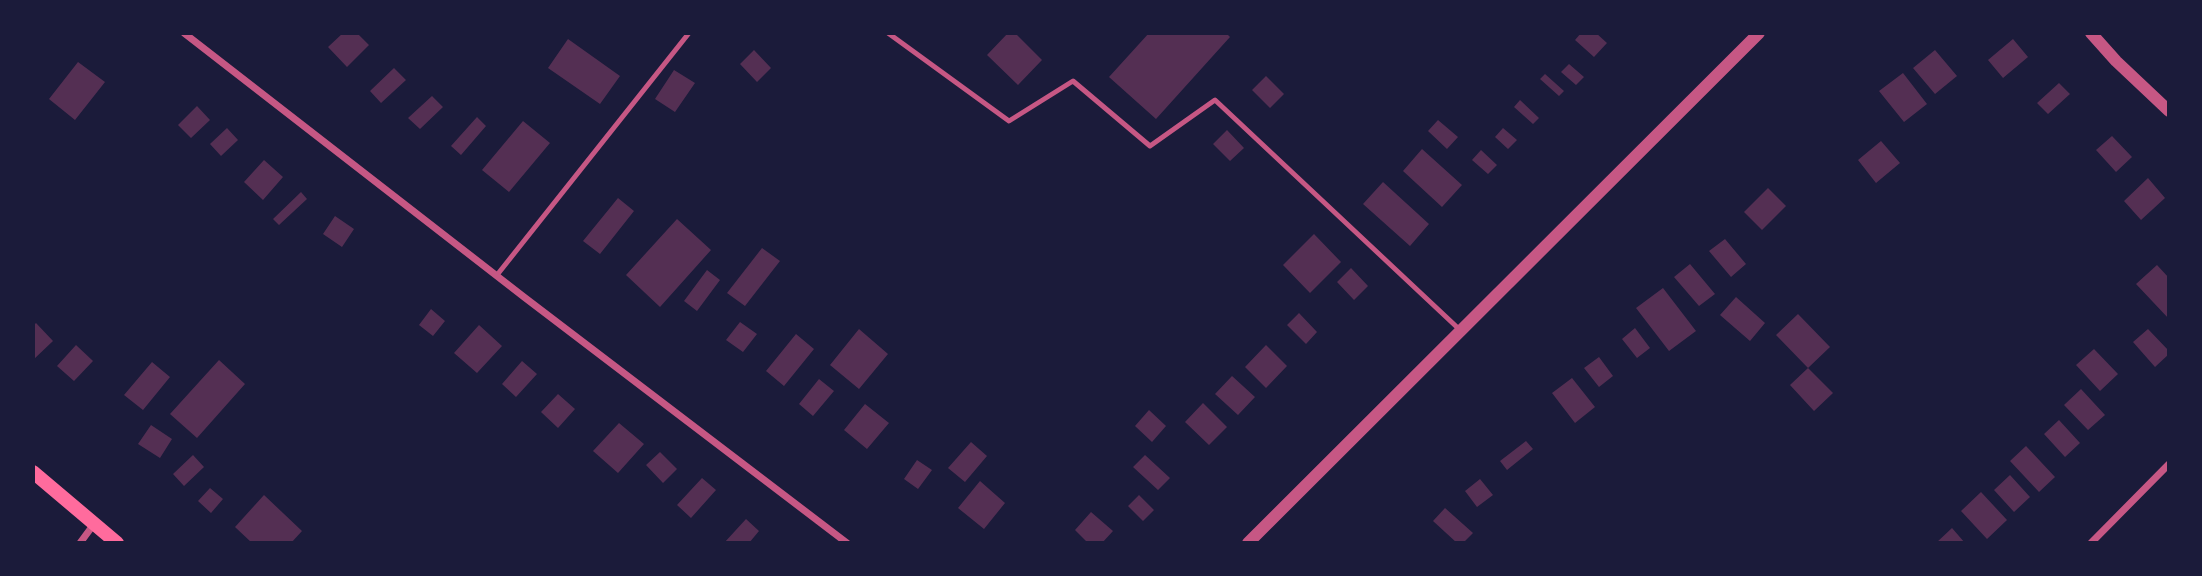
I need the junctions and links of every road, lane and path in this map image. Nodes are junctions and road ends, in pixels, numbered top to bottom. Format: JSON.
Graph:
{"nodes":[{"id":1,"x":184,"y":33,"type":"edge"},
{"id":2,"x":690,"y":33,"type":"edge"},
{"id":3,"x":888,"y":33,"type":"edge"},
{"id":4,"x":1759,"y":33,"type":"edge"},
{"id":5,"x":2091,"y":33,"type":"edge"},
{"id":6,"x":2169,"y":111,"type":"edge"},
{"id":7,"x":496,"y":275,"type":"junction"},
{"id":8,"x":1462,"y":331,"type":"junction"},
{"id":9,"x":2169,"y":464,"type":"edge"},
{"id":10,"x":33,"y":472,"type":"edge"},
{"id":11,"x":94,"y":524,"type":"junction"},
{"id":12,"x":79,"y":543,"type":"edge"},
{"id":13,"x":117,"y":543,"type":"edge"},
{"id":14,"x":847,"y":543,"type":"edge"},
{"id":15,"x":1248,"y":543,"type":"edge"},
{"id":16,"x":2091,"y":543,"type":"edge"}],
"edges":[{"from":1,"to":7,"type":"street"},
{"from":2,"to":7,"type":"lane"},
{"from":3,"to":8,"type":"lane"},
{"from":4,"to":8,"type":"street"},
{"from":5,"to":6,"type":"street"},
{"from":7,"to":14,"type":"street"},
{"from":8,"to":15,"type":"street"},
{"from":9,"to":16,"type":"street"},
{"from":10,"to":11,"type":"main road"},
{"from":11,"to":12,"type":"street"},
{"from":11,"to":13,"type":"main road"}]}
